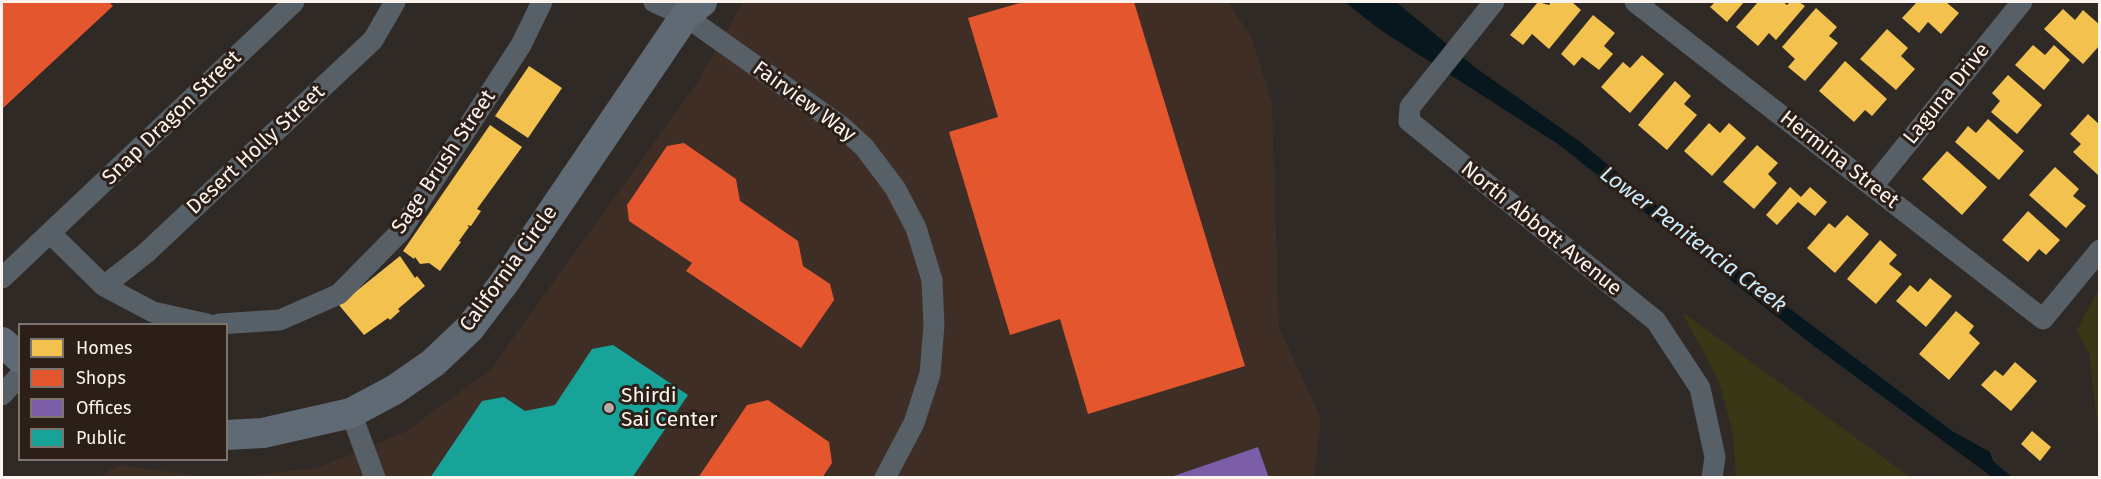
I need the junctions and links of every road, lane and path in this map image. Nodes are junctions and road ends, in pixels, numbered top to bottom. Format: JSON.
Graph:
{"nodes":[{"id":1,"x":294,"y":2,"type":"edge"},
{"id":2,"x":395,"y":2,"type":"edge"},
{"id":3,"x":542,"y":2,"type":"edge"},
{"id":4,"x":654,"y":2,"type":"edge"},
{"id":5,"x":1494,"y":2,"type":"edge"},
{"id":6,"x":1635,"y":2,"type":"edge"},
{"id":7,"x":2022,"y":2,"type":"edge"},
{"id":8,"x":692,"y":6,"type":"edge"},
{"id":9,"x":1873,"y":186,"type":"junction"},
{"id":10,"x":51,"y":234,"type":"junction"},
{"id":11,"x":2100,"y":250,"type":"edge"},
{"id":12,"x":2,"y":278,"type":"edge"},
{"id":13,"x":104,"y":286,"type":"junction"},
{"id":14,"x":202,"y":323,"type":"edge"},
{"id":15,"x":228,"y":323,"type":"edge"},
{"id":16,"x":2,"y":342,"type":"edge"},
{"id":17,"x":18,"y":356,"type":"edge"},
{"id":18,"x":18,"y":377,"type":"edge"},
{"id":19,"x":2,"y":396,"type":"edge"},
{"id":20,"x":351,"y":413,"type":"junction"},
{"id":21,"x":228,"y":435,"type":"edge"},
{"id":22,"x":375,"y":477,"type":"edge"},
{"id":23,"x":885,"y":477,"type":"edge"},
{"id":24,"x":1712,"y":477,"type":"edge"}],
"edges":[{"from":1,"to":10,"type":"street","name":"Snap Dragon Street"},
{"from":2,"to":13,"type":"street","name":"Desert Holly Street"},
{"from":3,"to":15,"type":"street","name":"Sage Brush Street"},
{"from":4,"to":8,"type":"street","name":"Fairview Way"},
{"from":5,"to":24,"type":"street","name":"North Abbott Avenue"},
{"from":6,"to":9,"type":"street","name":"Hermina Street"},
{"from":7,"to":9,"type":"street","name":"Laguna Drive"},
{"from":8,"to":20,"type":"street","name":"California Circle"},
{"from":8,"to":23,"type":"street","name":"Fairview Way"},
{"from":9,"to":11,"type":"street","name":"Hermina Street"},
{"from":10,"to":12,"type":"street","name":"Snap Dragon Street"},
{"from":10,"to":13,"type":"street"},
{"from":13,"to":14,"type":"street"},
{"from":16,"to":17,"type":"street"},
{"from":18,"to":19,"type":"street"},
{"from":20,"to":21,"type":"street","name":"California Circle"},
{"from":20,"to":22,"type":"street"}]}
